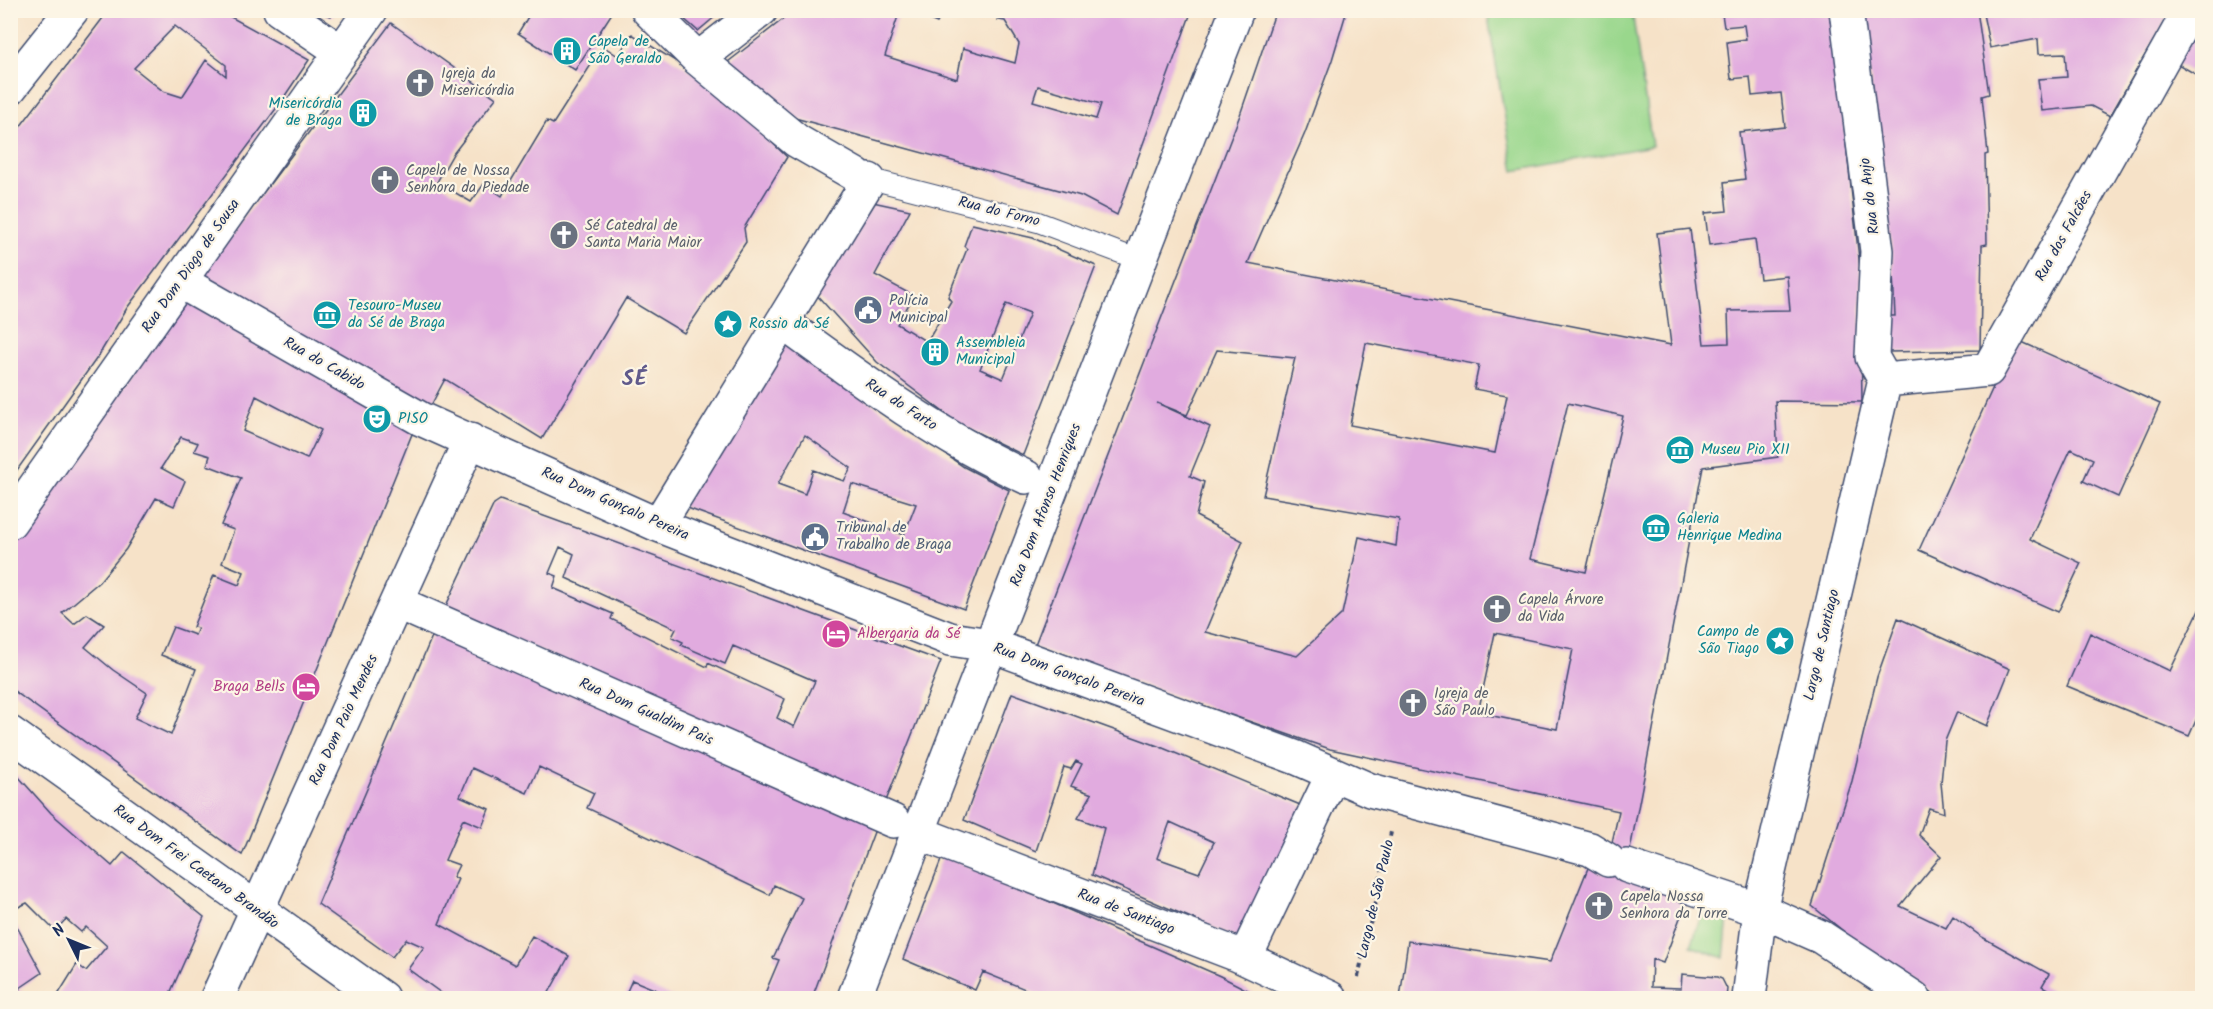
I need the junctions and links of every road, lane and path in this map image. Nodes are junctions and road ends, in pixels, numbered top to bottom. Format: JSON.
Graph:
{"nodes":[{"id":1,"x":72,"y":10,"type":"edge"},
{"id":2,"x":280,"y":10,"type":"edge"},
{"id":3,"x":371,"y":10,"type":"edge"},
{"id":4,"x":648,"y":10,"type":"edge"},
{"id":5,"x":761,"y":10,"type":"edge"},
{"id":6,"x":1237,"y":10,"type":"edge"},
{"id":7,"x":1846,"y":10,"type":"edge"},
{"id":8,"x":2190,"y":10,"type":"edge"},
{"id":9,"x":340,"y":51,"type":"junction"},
{"id":10,"x":698,"y":59,"type":"junction"},
{"id":11,"x":10,"y":88,"type":"edge"},
{"id":12,"x":863,"y":177,"type":"junction"},
{"id":13,"x":1139,"y":260,"type":"junction"},
{"id":14,"x":181,"y":282,"type":"junction"},
{"id":15,"x":782,"y":322,"type":"junction"},
{"id":16,"x":1885,"y":380,"type":"junction"},
{"id":17,"x":470,"y":440,"type":"junction"},
{"id":18,"x":1026,"y":477,"type":"dead end"},
{"id":19,"x":10,"y":522,"type":"edge"},
{"id":20,"x":658,"y":525,"type":"junction"},
{"id":21,"x":399,"y":603,"type":"junction"},
{"id":22,"x":990,"y":645,"type":"junction"},
{"id":23,"x":13,"y":740,"type":"edge"},
{"id":24,"x":1332,"y":776,"type":"junction"},
{"id":25,"x":1399,"y":799,"type":"junction"},
{"id":26,"x":906,"y":827,"type":"junction"},
{"id":27,"x":1760,"y":910,"type":"junction"},
{"id":28,"x":257,"y":911,"type":"junction"},
{"id":29,"x":1245,"y":958,"type":"junction"},
{"id":30,"x":1358,"y":980,"type":"dead end"},
{"id":31,"x":217,"y":999,"type":"edge"},
{"id":32,"x":382,"y":999,"type":"edge"},
{"id":33,"x":854,"y":999,"type":"edge"},
{"id":34,"x":1330,"y":999,"type":"edge"},
{"id":35,"x":1749,"y":999,"type":"edge"},
{"id":36,"x":1914,"y":999,"type":"edge"}],
"edges":[{"from":1,"to":11,"type":"street"},
{"from":2,"to":9,"type":"street"},
{"from":3,"to":9,"type":"street","name":"Rua Dom Diogo de Sousa"},
{"from":4,"to":10,"type":"street"},
{"from":5,"to":10,"type":"street"},
{"from":6,"to":13,"type":"street","name":"Rua Dom Afonso Henriques"},
{"from":7,"to":16,"type":"street","name":"Rua do Anjo"},
{"from":8,"to":16,"type":"street","name":"Rua dos Falcões"},
{"from":9,"to":14,"type":"street","name":"Rua Dom Diogo de Sousa"},
{"from":10,"to":12,"type":"street"},
{"from":12,"to":13,"type":"lane","name":"Rua do Forno"},
{"from":12,"to":15,"type":"street"},
{"from":13,"to":22,"type":"street","name":"Rua Dom Afonso Henriques"},
{"from":14,"to":17,"type":"street","name":"Rua do Cabido"},
{"from":14,"to":19,"type":"street","name":"Rua Dom Diogo de Sousa"},
{"from":15,"to":18,"type":"street","name":"Rua do Farto"},
{"from":15,"to":20,"type":"street"},
{"from":16,"to":27,"type":"street","name":"Largo de Santiago"},
{"from":17,"to":20,"type":"street","name":"Rua Dom Gonçalo Pereira"},
{"from":17,"to":21,"type":"street","name":"Rua Dom Paio Mendes"},
{"from":20,"to":22,"type":"street","name":"Rua Dom Gonçalo Pereira"},
{"from":21,"to":26,"type":"street","name":"Rua Dom Gualdim Pais"},
{"from":21,"to":28,"type":"street","name":"Rua Dom Paio Mendes"},
{"from":22,"to":24,"type":"street","name":"Rua Dom Gonçalo Pereira"},
{"from":22,"to":26,"type":"street","name":"Rua Dom Afonso Henriques"},
{"from":23,"to":28,"type":"street","name":"Rua Dom Frei Caetano Brandão"},
{"from":24,"to":25,"type":"street","name":"Rua Dom Gonçalo Pereira"},
{"from":24,"to":29,"type":"street"},
{"from":25,"to":27,"type":"street","name":"Rua Dom Gonçalo Pereira"},
{"from":25,"to":30,"type":"path","name":"Largo de São Paulo"},
{"from":26,"to":29,"type":"street","name":"Rua de Santiago"},
{"from":26,"to":33,"type":"street","name":"Rua Dom Afonso Henriques"},
{"from":27,"to":35,"type":"street","name":"Largo de Santiago"},
{"from":27,"to":36,"type":"street","name":"Rua Dom Gonçalo Pereira"},
{"from":28,"to":31,"type":"street","name":"Rua Dom Paio Mendes"},
{"from":28,"to":32,"type":"street","name":"Rua Dom Frei Caetano Brandão"},
{"from":29,"to":34,"type":"street","name":"Rua de Santiago"}]}
